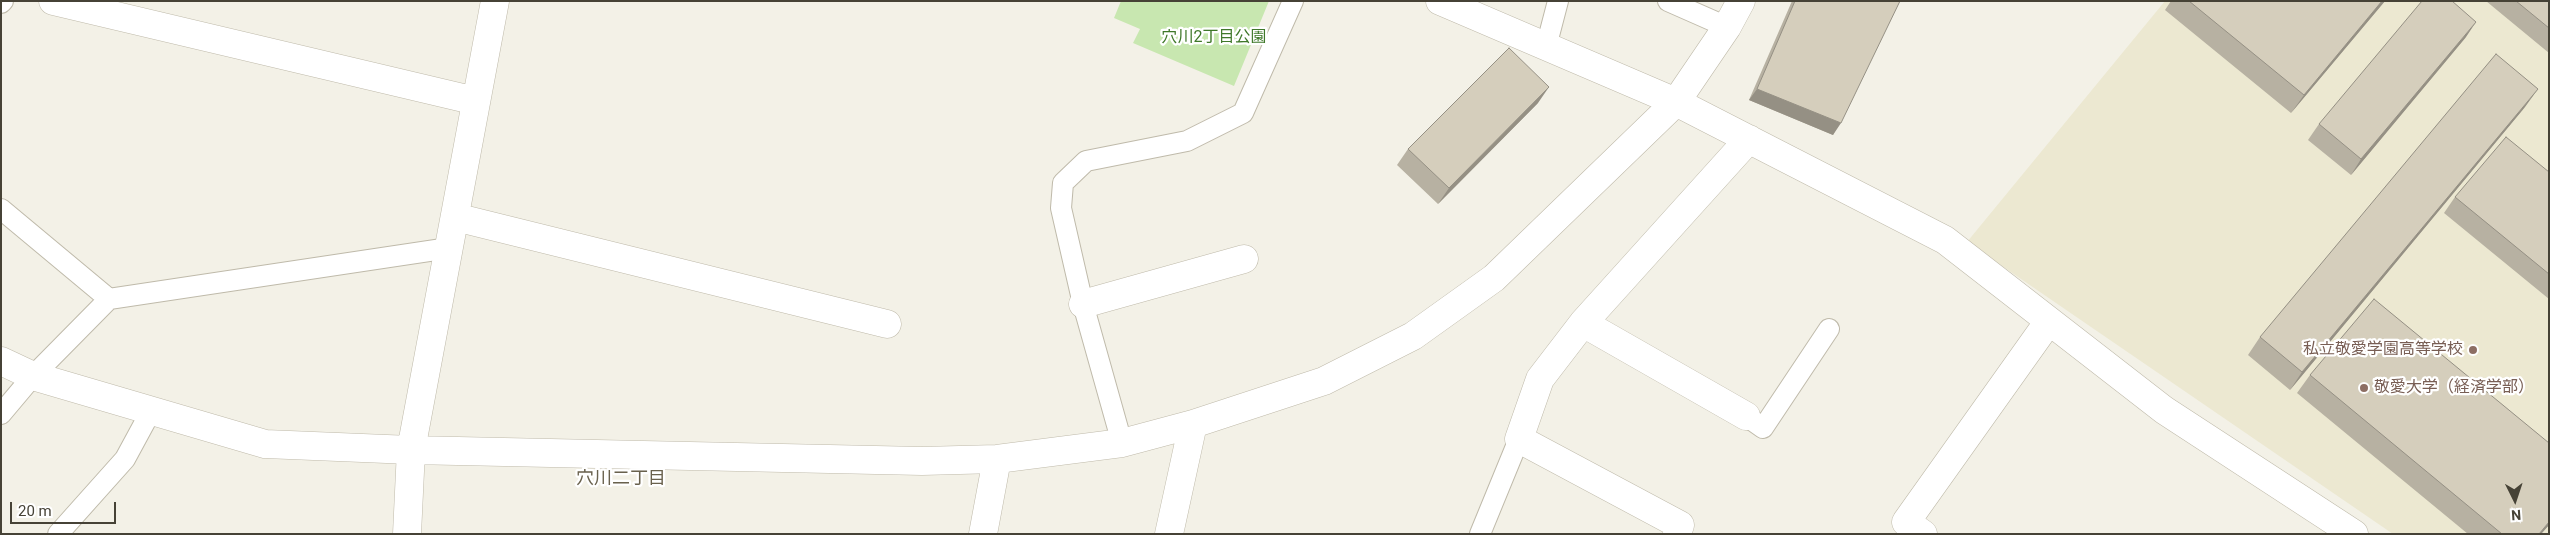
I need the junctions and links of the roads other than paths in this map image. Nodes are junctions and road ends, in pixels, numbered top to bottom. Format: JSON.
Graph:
{"nodes":[{"id":1,"x":54,"y":1,"type":"edge"},
{"id":2,"x":495,"y":1,"type":"edge"},
{"id":3,"x":1292,"y":1,"type":"edge"},
{"id":4,"x":1440,"y":1,"type":"edge"},
{"id":5,"x":1558,"y":1,"type":"edge"},
{"id":6,"x":1668,"y":1,"type":"edge"},
{"id":7,"x":1741,"y":1,"type":"edge"},
{"id":8,"x":1727,"y":27,"type":"junction"},
{"id":9,"x":1546,"y":47,"type":"junction"},
{"id":10,"x":476,"y":101,"type":"junction"},
{"id":11,"x":1676,"y":102,"type":"junction"},
{"id":12,"x":1749,"y":139,"type":"junction"},
{"id":13,"x":1,"y":209,"type":"edge"},
{"id":14,"x":455,"y":217,"type":"junction"},
{"id":15,"x":448,"y":248,"type":"junction"},
{"id":16,"x":1244,"y":259,"type":"dead end"},
{"id":17,"x":109,"y":299,"type":"junction"},
{"id":18,"x":1083,"y":304,"type":"junction"},
{"id":19,"x":2049,"y":321,"type":"junction"},
{"id":20,"x":1583,"y":322,"type":"junction"},
{"id":21,"x":888,"y":324,"type":"dead end"},
{"id":22,"x":1829,"y":329,"type":"dead end"},
{"id":23,"x":1,"y":361,"type":"edge"},
{"id":24,"x":33,"y":376,"type":"junction"},
{"id":25,"x":151,"y":411,"type":"junction"},
{"id":26,"x":1,"y":414,"type":"edge"},
{"id":27,"x":1746,"y":416,"type":"joint"},
{"id":28,"x":1193,"y":424,"type":"junction"},
{"id":29,"x":1519,"y":439,"type":"junction"},
{"id":30,"x":1122,"y":444,"type":"junction"},
{"id":31,"x":411,"y":450,"type":"junction"},
{"id":32,"x":997,"y":459,"type":"junction"},
{"id":33,"x":58,"y":534,"type":"edge"},
{"id":34,"x":407,"y":534,"type":"edge"},
{"id":35,"x":983,"y":534,"type":"edge"},
{"id":36,"x":1169,"y":534,"type":"edge"},
{"id":37,"x":1480,"y":534,"type":"edge"},
{"id":38,"x":1677,"y":534,"type":"edge"},
{"id":39,"x":1923,"y":534,"type":"edge"},
{"id":40,"x":2354,"y":534,"type":"edge"}],
"edges":[{"from":1,"to":10,"type":"street"},
{"from":2,"to":10,"type":"street"},
{"from":3,"to":18,"type":"lane"},
{"from":4,"to":9,"type":"street"},
{"from":5,"to":9,"type":"lane"},
{"from":6,"to":8,"type":"lane"},
{"from":7,"to":8,"type":"street"},
{"from":8,"to":11,"type":"street"},
{"from":9,"to":11,"type":"street"},
{"from":10,"to":14,"type":"street"},
{"from":11,"to":12,"type":"street"},
{"from":11,"to":28,"type":"street"},
{"from":12,"to":19,"type":"street"},
{"from":12,"to":20,"type":"street"},
{"from":13,"to":17,"type":"lane"},
{"from":14,"to":15,"type":"street"},
{"from":14,"to":21,"type":"street"},
{"from":15,"to":17,"type":"lane"},
{"from":15,"to":31,"type":"street"},
{"from":16,"to":18,"type":"street"},
{"from":17,"to":24,"type":"lane"},
{"from":18,"to":30,"type":"lane"},
{"from":19,"to":39,"type":"street"},
{"from":19,"to":40,"type":"street"},
{"from":20,"to":27,"type":"street"},
{"from":20,"to":29,"type":"street"},
{"from":22,"to":27,"type":"lane"},
{"from":23,"to":24,"type":"street"},
{"from":24,"to":25,"type":"street"},
{"from":24,"to":26,"type":"lane"},
{"from":25,"to":31,"type":"street"},
{"from":25,"to":33,"type":"lane"},
{"from":28,"to":30,"type":"street"},
{"from":28,"to":36,"type":"street"},
{"from":29,"to":37,"type":"lane"},
{"from":29,"to":38,"type":"street"},
{"from":30,"to":32,"type":"street"},
{"from":31,"to":32,"type":"street"},
{"from":31,"to":34,"type":"street"},
{"from":32,"to":35,"type":"street"}]}
